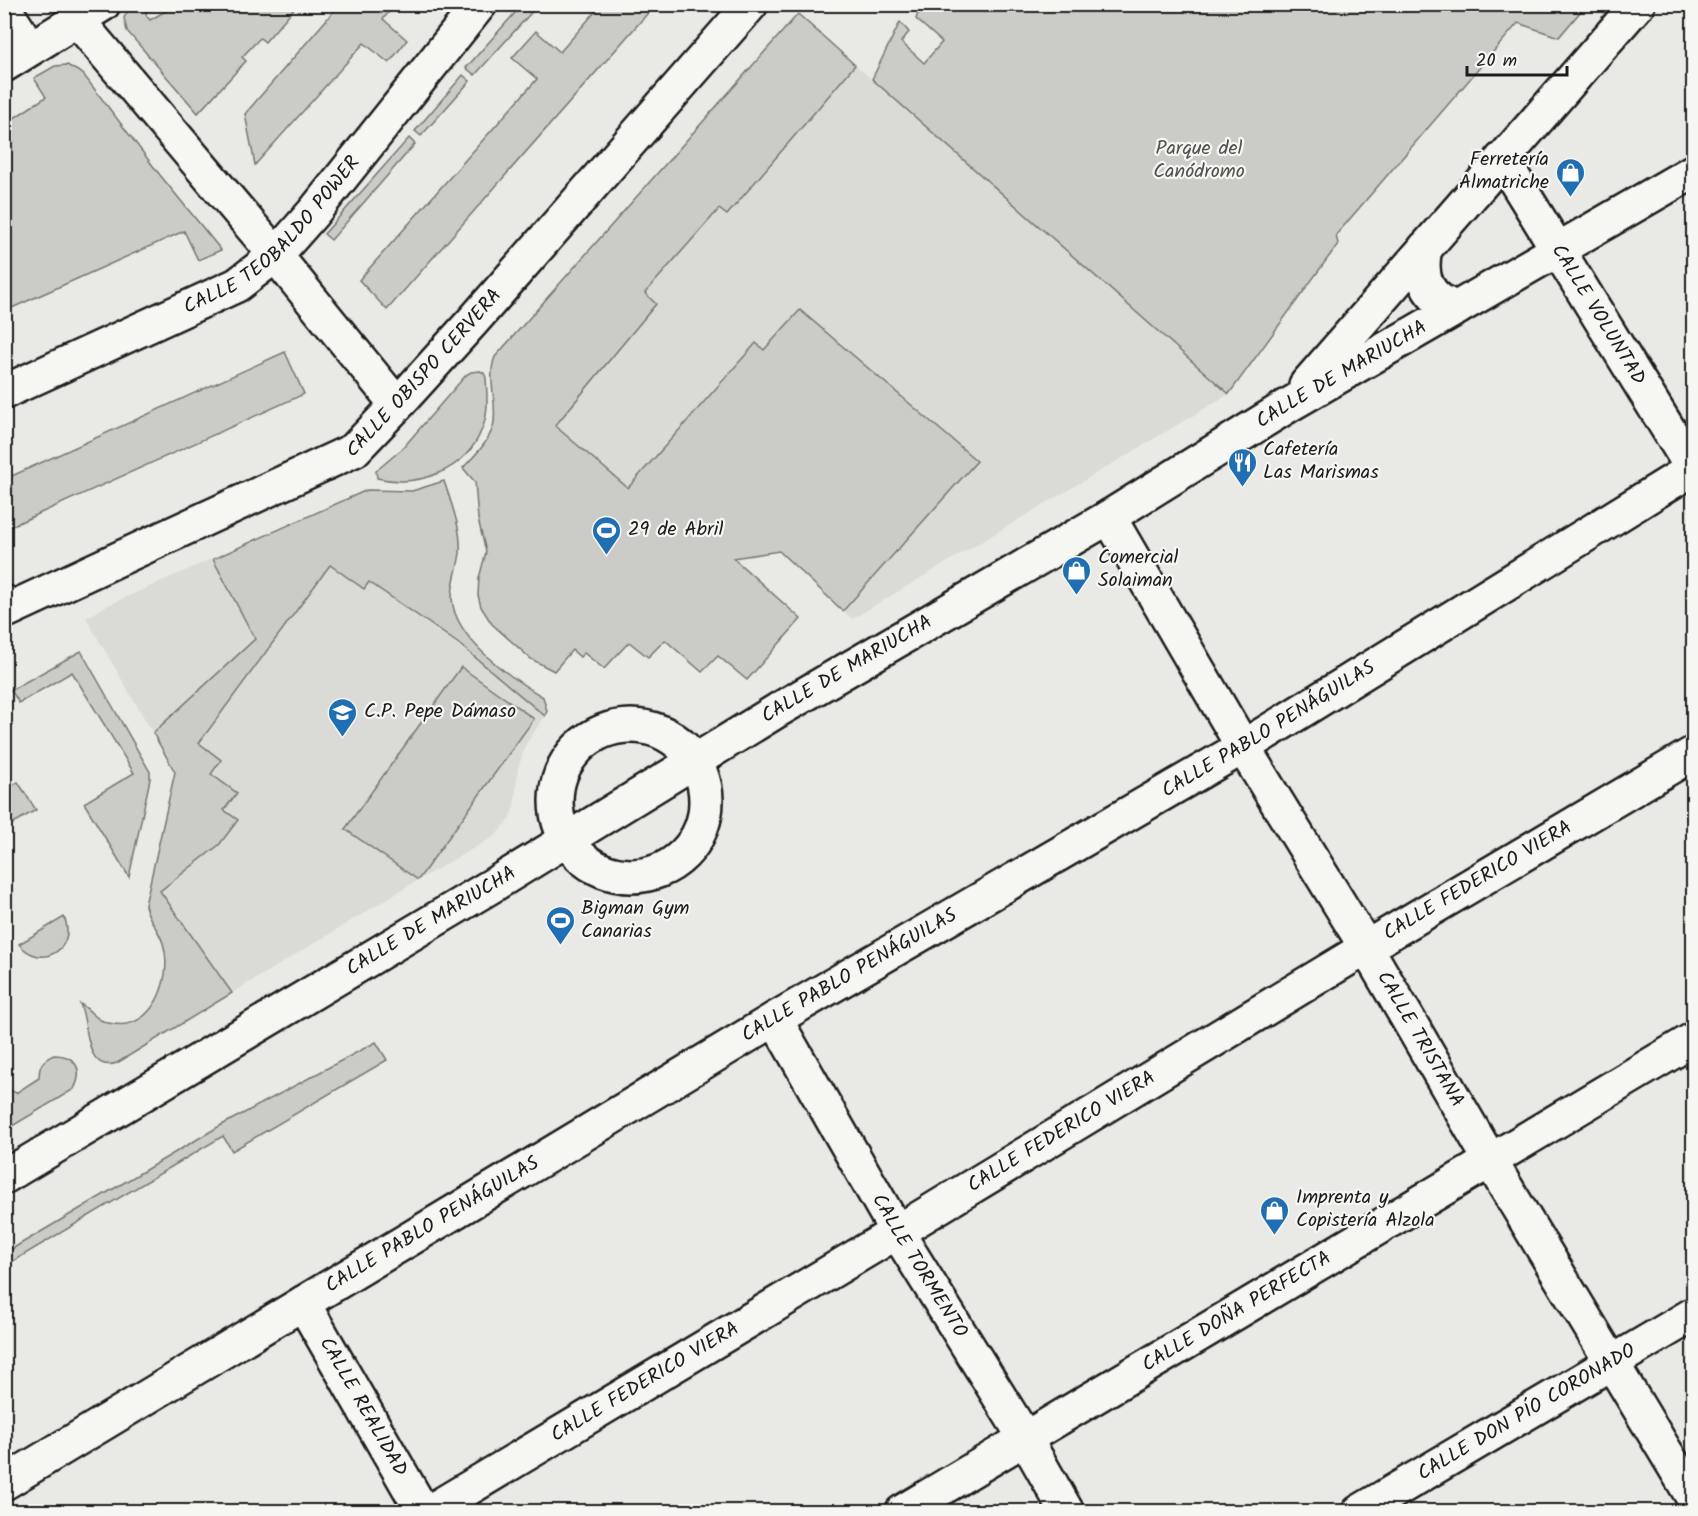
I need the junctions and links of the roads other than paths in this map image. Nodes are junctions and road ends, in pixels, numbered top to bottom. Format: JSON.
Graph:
{"nodes":[{"id":1,"x":480,"y":4,"type":"edge"},
{"id":2,"x":751,"y":4,"type":"edge"},
{"id":3,"x":1638,"y":4,"type":"edge"},
{"id":4,"x":4,"y":8,"type":"edge"},
{"id":5,"x":91,"y":13,"type":"edge"},
{"id":6,"x":17,"y":57,"type":"edge"},
{"id":7,"x":1502,"y":159,"type":"junction"},
{"id":8,"x":1694,"y":171,"type":"edge"},
{"id":9,"x":1425,"y":248,"type":"junction"},
{"id":10,"x":1558,"y":250,"type":"junction"},
{"id":11,"x":276,"y":255,"type":"junction"},
{"id":12,"x":1457,"y":308,"type":"junction"},
{"id":13,"x":4,"y":392,"type":"edge"},
{"id":14,"x":397,"y":405,"type":"junction"},
{"id":15,"x":1289,"y":405,"type":"junction"},
{"id":16,"x":1693,"y":469,"type":"edge"},
{"id":17,"x":1109,"y":516,"type":"junction"},
{"id":18,"x":4,"y":602,"type":"edge"},
{"id":19,"x":1243,"y":747,"type":"junction"},
{"id":20,"x":1694,"y":753,"type":"edge"},
{"id":21,"x":696,"y":760,"type":"junction"},
{"id":22,"x":565,"y":839,"type":"junction"},
{"id":23,"x":1366,"y":947,"type":"junction"},
{"id":24,"x":775,"y":1019,"type":"junction"},
{"id":25,"x":1694,"y":1039,"type":"edge"},
{"id":26,"x":1491,"y":1160,"type":"junction"},
{"id":27,"x":4,"y":1177,"type":"edge"},
{"id":28,"x":897,"y":1232,"type":"junction"},
{"id":29,"x":303,"y":1303,"type":"junction"},
{"id":30,"x":1694,"y":1314,"type":"edge"},
{"id":31,"x":1612,"y":1362,"type":"junction"},
{"id":32,"x":1025,"y":1438,"type":"junction"},
{"id":33,"x":4,"y":1483,"type":"edge"},
{"id":34,"x":1694,"y":1499,"type":"edge"},
{"id":35,"x":423,"y":1512,"type":"edge"},
{"id":36,"x":429,"y":1512,"type":"edge"},
{"id":37,"x":902,"y":1512,"type":"edge"},
{"id":38,"x":1067,"y":1512,"type":"edge"},
{"id":39,"x":1359,"y":1512,"type":"edge"}],
"edges":[{"from":1,"to":11,"type":"street","name":"CALLE TEOBALDO POWER"},
{"from":2,"to":14,"type":"street","name":"CALLE OBISPO CERVERA"},
{"from":3,"to":7,"type":"street"},
{"from":4,"to":6,"type":"street"},
{"from":5,"to":6,"type":"street"},
{"from":5,"to":11,"type":"street"},
{"from":7,"to":9,"type":"street"},
{"from":7,"to":10,"type":"street","name":"CALLE VOLUNTAD"},
{"from":8,"to":10,"type":"street","name":"CALLE DE MARIUCHA"},
{"from":9,"to":12,"type":"street"},
{"from":9,"to":15,"type":"street"},
{"from":10,"to":12,"type":"street","name":"CALLE DE MARIUCHA"},
{"from":10,"to":16,"type":"street","name":"CALLE VOLUNTAD"},
{"from":11,"to":13,"type":"street","name":"CALLE TEOBALDO POWER"},
{"from":11,"to":14,"type":"street"},
{"from":12,"to":15,"type":"street","name":"CALLE DE MARIUCHA"},
{"from":14,"to":18,"type":"street","name":"CALLE OBISPO CERVERA"},
{"from":15,"to":17,"type":"street","name":"CALLE DE MARIUCHA"},
{"from":16,"to":19,"type":"street","name":"CALLE PABLO PENÁGUILAS"},
{"from":17,"to":19,"type":"street","name":"CALLE TRISTANA"},
{"from":17,"to":21,"type":"street","name":"CALLE DE MARIUCHA"},
{"from":19,"to":23,"type":"street","name":"CALLE TRISTANA"},
{"from":19,"to":24,"type":"street","name":"CALLE PABLO PENÁGUILAS"},
{"from":20,"to":23,"type":"street","name":"CALLE FEDERICO VIERA"},
{"from":21,"to":22,"type":"street","name":"CALLE DE MARIUCHA"},
{"from":21,"to":22,"type":"street"},
{"from":21,"to":22,"type":"street"},
{"from":22,"to":27,"type":"street","name":"CALLE DE MARIUCHA"},
{"from":23,"to":26,"type":"street","name":"CALLE TRISTANA"},
{"from":23,"to":28,"type":"street","name":"CALLE FEDERICO VIERA"},
{"from":24,"to":28,"type":"street","name":"CALLE TORMENTO"},
{"from":24,"to":29,"type":"street","name":"CALLE PABLO PENÁGUILAS"},
{"from":25,"to":26,"type":"street","name":"CALLE DOÑA PERFECTA"},
{"from":26,"to":31,"type":"street","name":"CALLE TRISTANA"},
{"from":26,"to":32,"type":"street","name":"CALLE DOÑA PERFECTA"},
{"from":28,"to":32,"type":"street","name":"CALLE TORMENTO"},
{"from":28,"to":36,"type":"street","name":"CALLE FEDERICO VIERA"},
{"from":29,"to":33,"type":"street","name":"CALLE PABLO PENÁGUILAS"},
{"from":29,"to":35,"type":"street","name":"CALLE REALIDAD"},
{"from":30,"to":31,"type":"street","name":"CALLE DON PÍO CORONADO"},
{"from":31,"to":34,"type":"street","name":"CALLE TRISTANA"},
{"from":31,"to":39,"type":"street","name":"CALLE DON PÍO CORONADO"},
{"from":32,"to":37,"type":"street","name":"CALLE DOÑA PERFECTA"},
{"from":32,"to":38,"type":"street","name":"CALLE TORMENTO"}]}
